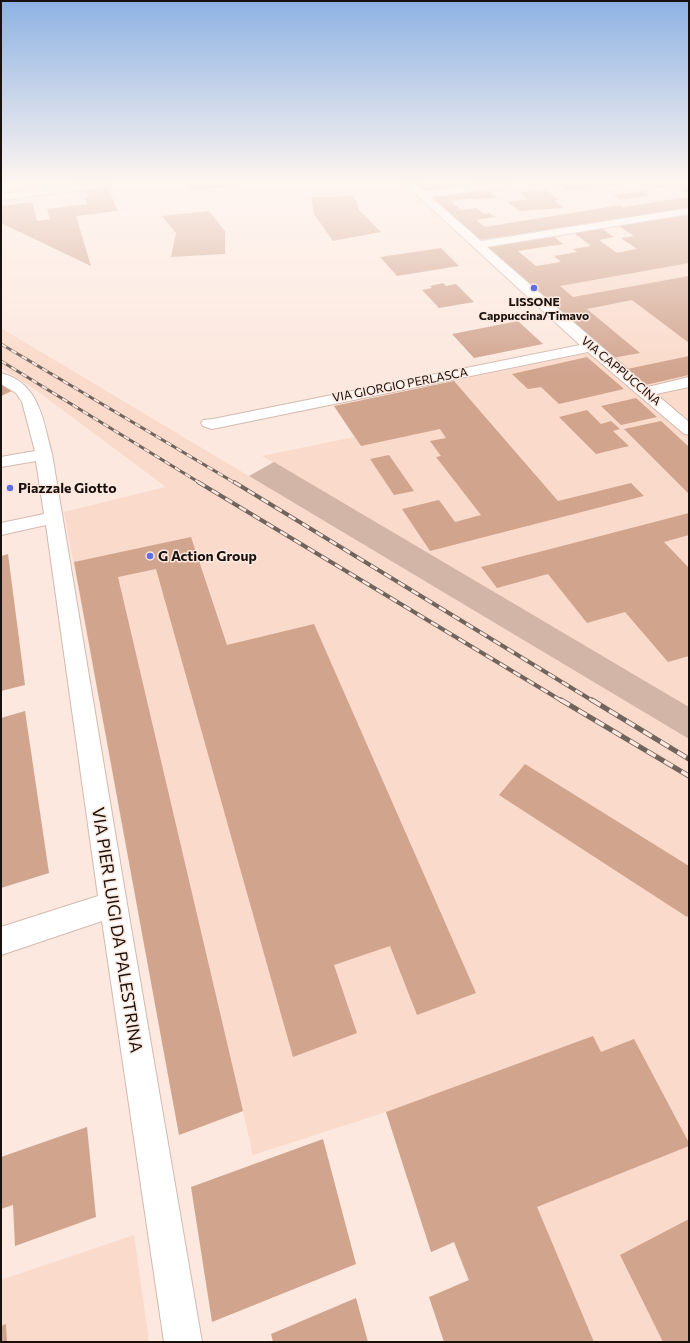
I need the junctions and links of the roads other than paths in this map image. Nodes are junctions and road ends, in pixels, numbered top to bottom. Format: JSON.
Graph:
{"nodes":[{"id":1,"x":481,"y":247,"type":"edge"},
{"id":2,"x":591,"y":347,"type":"junction"},
{"id":3,"x":1,"y":378,"type":"edge"},
{"id":4,"x":689,"y":382,"type":"edge"},
{"id":5,"x":646,"y":392,"type":"junction"},
{"id":6,"x":209,"y":423,"type":"dead end"},
{"id":7,"x":689,"y":430,"type":"edge"},
{"id":8,"x":44,"y":454,"type":"junction"},
{"id":9,"x":3,"y":462,"type":"dead end"},
{"id":10,"x":52,"y":518,"type":"junction"},
{"id":11,"x":1,"y":529,"type":"edge"},
{"id":12,"x":113,"y":904,"type":"junction"},
{"id":13,"x":1,"y":941,"type":"edge"},
{"id":14,"x":183,"y":1342,"type":"edge"}],
"edges":[{"from":1,"to":2,"type":"street","name":"VIA CAPPUCCINA"},
{"from":2,"to":5,"type":"street","name":"VIA CAPPUCCINA"},
{"from":2,"to":6,"type":"street","name":"VIA GIORGIO PERLASCA"},
{"from":3,"to":8,"type":"street"},
{"from":4,"to":5,"type":"street"},
{"from":5,"to":7,"type":"street","name":"VIA CAPPUCCINA"},
{"from":8,"to":9,"type":"street"},
{"from":8,"to":10,"type":"street"},
{"from":10,"to":11,"type":"street"},
{"from":10,"to":12,"type":"street","name":"VIA PIER LUIGI DA PALESTRINA"},
{"from":12,"to":13,"type":"street"},
{"from":12,"to":14,"type":"street","name":"VIA PIER LUIGI DA PALESTRINA"}]}
